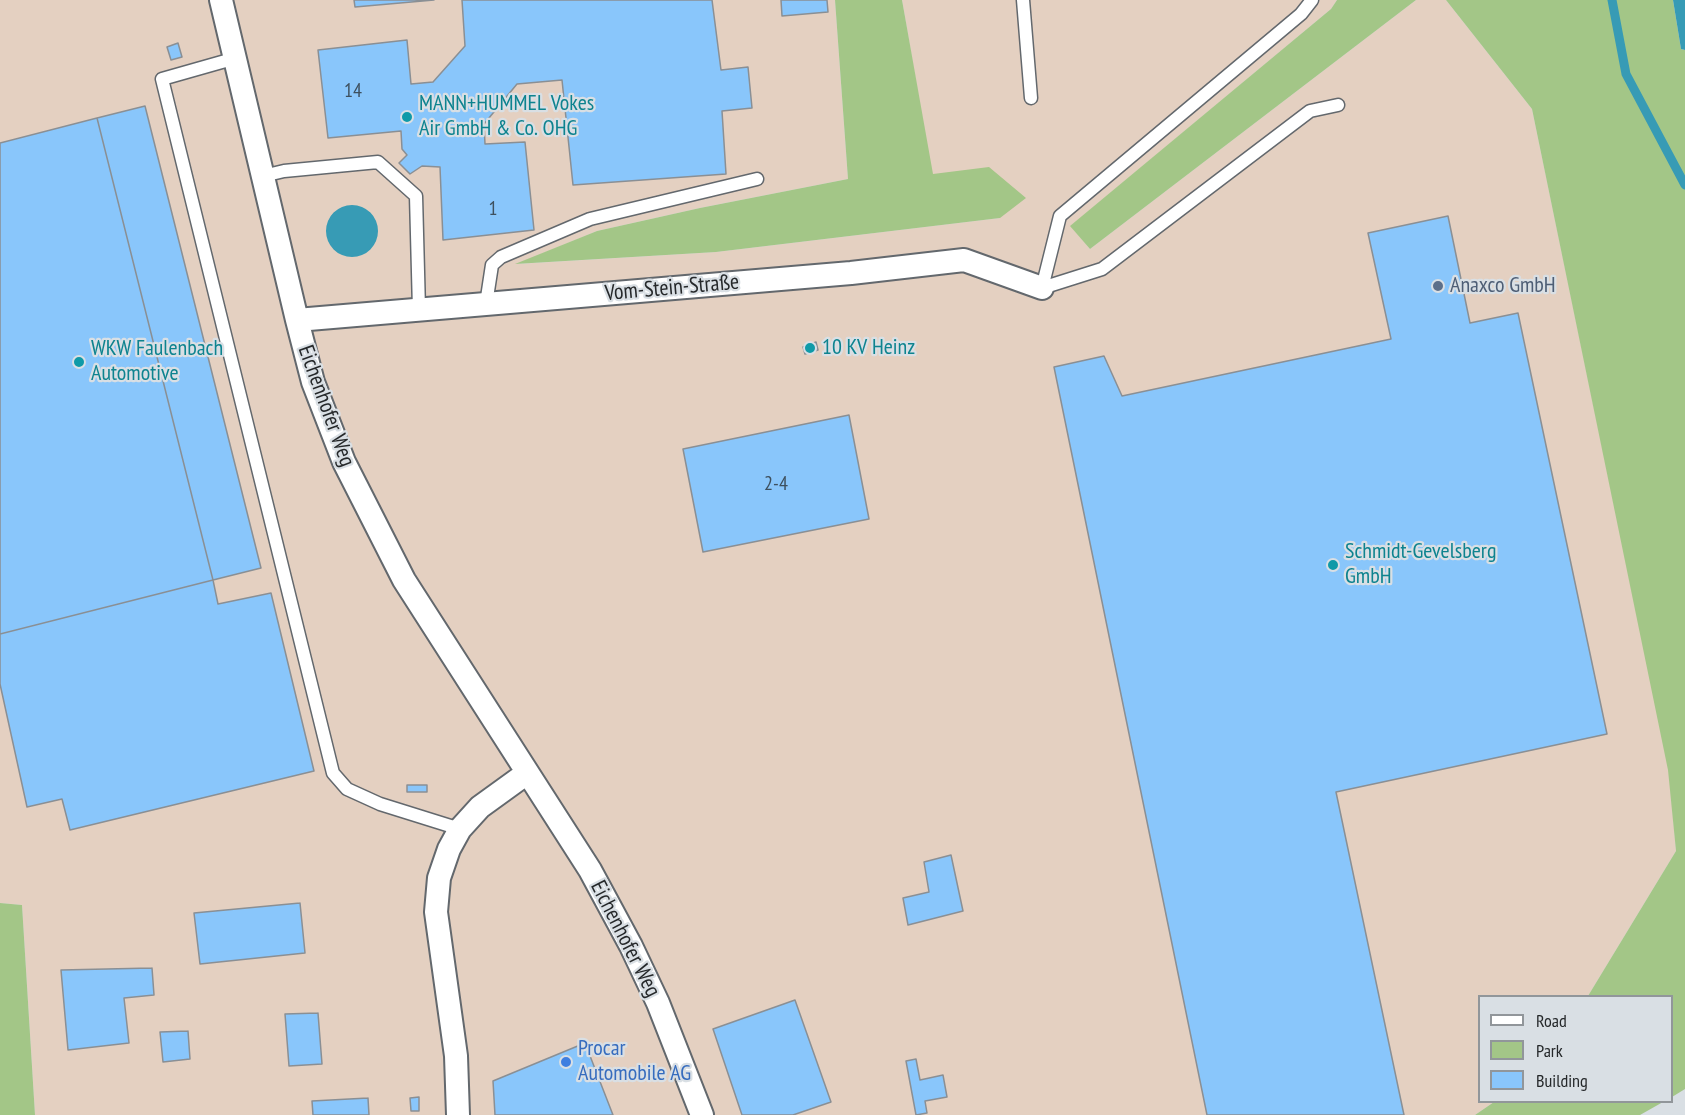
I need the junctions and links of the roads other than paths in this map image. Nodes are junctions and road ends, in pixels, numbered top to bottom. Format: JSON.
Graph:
{"nodes":[{"id":1,"x":221,"y":0,"type":"edge"},
{"id":2,"x":1023,"y":0,"type":"edge"},
{"id":3,"x":1312,"y":0,"type":"edge"},
{"id":4,"x":236,"y":58,"type":"junction"},
{"id":5,"x":1031,"y":98,"type":"dead end"},
{"id":6,"x":1338,"y":105,"type":"dead end"},
{"id":7,"x":263,"y":176,"type":"junction"},
{"id":8,"x":757,"y":179,"type":"dead end"},
{"id":9,"x":1042,"y":288,"type":"junction"},
{"id":10,"x":486,"y":304,"type":"junction"},
{"id":11,"x":419,"y":310,"type":"junction"},
{"id":12,"x":297,"y":320,"type":"junction"},
{"id":13,"x":527,"y":773,"type":"junction"},
{"id":14,"x":460,"y":828,"type":"junction"},
{"id":15,"x":458,"y":1115,"type":"edge"},
{"id":16,"x":702,"y":1115,"type":"edge"}],
"edges":[{"from":1,"to":4,"type":"street","name":"Eichenhofer Weg"},
{"from":2,"to":5,"type":"lane"},
{"from":3,"to":9,"type":"lane"},
{"from":4,"to":7,"type":"street","name":"Eichenhofer Weg"},
{"from":4,"to":14,"type":"lane"},
{"from":6,"to":9,"type":"lane"},
{"from":7,"to":11,"type":"lane"},
{"from":7,"to":12,"type":"street","name":"Eichenhofer Weg"},
{"from":8,"to":10,"type":"lane"},
{"from":9,"to":10,"type":"street","name":"Vom-Stein-Straße"},
{"from":10,"to":11,"type":"street","name":"Vom-Stein-Straße"},
{"from":11,"to":12,"type":"street","name":"Vom-Stein-Straße"},
{"from":12,"to":13,"type":"street","name":"Eichenhofer Weg"},
{"from":13,"to":14,"type":"street"},
{"from":13,"to":16,"type":"street","name":"Eichenhofer Weg"},
{"from":14,"to":15,"type":"street"}]}
